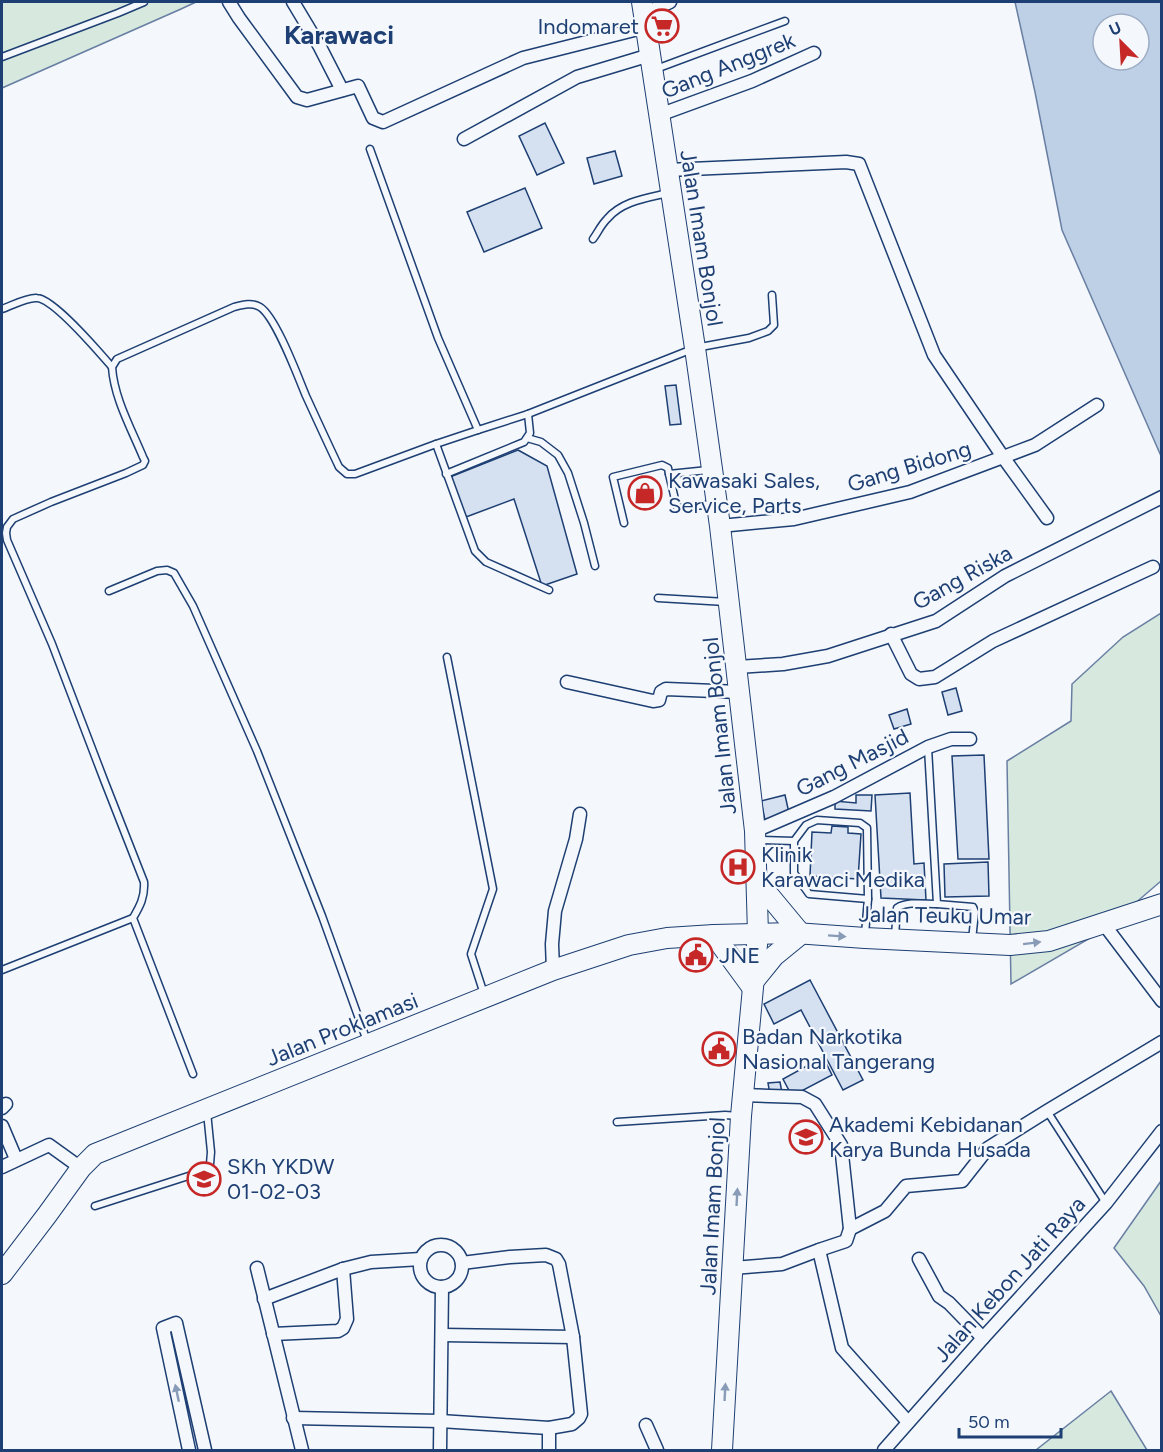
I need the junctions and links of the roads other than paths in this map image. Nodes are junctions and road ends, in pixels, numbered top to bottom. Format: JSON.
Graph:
{"nodes":[{"id":1,"x":144,"y":2,"type":"edge"},
{"id":2,"x":229,"y":2,"type":"edge"},
{"id":3,"x":293,"y":2,"type":"edge"},
{"id":4,"x":670,"y":2,"type":"edge"},
{"id":5,"x":644,"y":14,"type":"edge"},
{"id":6,"x":785,"y":21,"type":"dead end"},
{"id":7,"x":814,"y":53,"type":"dead end"},
{"id":8,"x":2,"y":57,"type":"edge"},
{"id":9,"x":651,"y":63,"type":"junction"},
{"id":10,"x":342,"y":90,"type":"junction"},
{"id":11,"x":659,"y":115,"type":"junction"},
{"id":12,"x":464,"y":139,"type":"dead end"},
{"id":13,"x":370,"y":149,"type":"dead end"},
{"id":14,"x":668,"y":170,"type":"junction"},
{"id":15,"x":672,"y":192,"type":"junction"},
{"id":16,"x":593,"y":239,"type":"dead end"},
{"id":17,"x":772,"y":295,"type":"dead end"},
{"id":18,"x":2,"y":309,"type":"edge"},
{"id":19,"x":695,"y":348,"type":"junction"},
{"id":20,"x":112,"y":367,"type":"junction"},
{"id":21,"x":1097,"y":405,"type":"dead end"},
{"id":22,"x":528,"y":414,"type":"junction"},
{"id":23,"x":478,"y":430,"type":"junction"},
{"id":24,"x":527,"y":438,"type":"junction"},
{"id":25,"x":436,"y":444,"type":"junction"},
{"id":26,"x":1003,"y":457,"type":"junction"},
{"id":27,"x":712,"y":470,"type":"junction"},
{"id":28,"x":446,"y":474,"type":"junction"},
{"id":29,"x":669,"y":474,"type":"junction"},
{"id":30,"x":1161,"y":497,"type":"edge"},
{"id":31,"x":717,"y":504,"type":"junction"},
{"id":32,"x":1047,"y":518,"type":"dead end"},
{"id":33,"x":624,"y":523,"type":"dead end"},
{"id":34,"x":720,"y":526,"type":"junction"},
{"id":35,"x":595,"y":566,"type":"dead end"},
{"id":36,"x":1153,"y":567,"type":"dead end"},
{"id":37,"x":549,"y":590,"type":"dead end"},
{"id":38,"x":109,"y":591,"type":"dead end"},
{"id":39,"x":658,"y":598,"type":"dead end"},
{"id":40,"x":729,"y":602,"type":"junction"},
{"id":41,"x":891,"y":634,"type":"junction"},
{"id":42,"x":447,"y":657,"type":"dead end"},
{"id":43,"x":737,"y":668,"type":"junction"},
{"id":44,"x":567,"y":682,"type":"dead end"},
{"id":45,"x":739,"y":692,"type":"junction"},
{"id":46,"x":970,"y":739,"type":"dead end"},
{"id":47,"x":928,"y":747,"type":"junction"},
{"id":48,"x":580,"y":814,"type":"dead end"},
{"id":49,"x":755,"y":835,"type":"junction"},
{"id":50,"x":794,"y":841,"type":"junction"},
{"id":51,"x":757,"y":881,"type":"junction"},
{"id":52,"x":868,"y":899,"type":"junction"},
{"id":53,"x":937,"y":904,"type":"junction"},
{"id":54,"x":1161,"y":904,"type":"edge"},
{"id":55,"x":133,"y":918,"type":"junction"},
{"id":56,"x":1103,"y":924,"type":"junction"},
{"id":57,"x":758,"y":934,"type":"junction"},
{"id":58,"x":801,"y":934,"type":"junction"},
{"id":59,"x":714,"y":935,"type":"junction"},
{"id":60,"x":865,"y":938,"type":"junction"},
{"id":61,"x":895,"y":940,"type":"junction"},
{"id":62,"x":972,"y":944,"type":"junction"},
{"id":63,"x":2,"y":970,"type":"edge"},
{"id":64,"x":553,"y":970,"type":"junction"},
{"id":65,"x":753,"y":984,"type":"junction"},
{"id":66,"x":485,"y":997,"type":"junction"},
{"id":67,"x":1161,"y":1001,"type":"edge"},
{"id":68,"x":1161,"y":1042,"type":"edge"},
{"id":69,"x":369,"y":1044,"type":"junction"},
{"id":70,"x":193,"y":1074,"type":"dead end"},
{"id":71,"x":743,"y":1095,"type":"junction"},
{"id":72,"x":207,"y":1109,"type":"junction"},
{"id":73,"x":1047,"y":1111,"type":"junction"},
{"id":74,"x":741,"y":1116,"type":"junction"},
{"id":75,"x":617,"y":1122,"type":"dead end"},
{"id":76,"x":2,"y":1126,"type":"edge"},
{"id":77,"x":1161,"y":1131,"type":"edge"},
{"id":78,"x":16,"y":1159,"type":"junction"},
{"id":79,"x":2,"y":1167,"type":"edge"},
{"id":80,"x":81,"y":1168,"type":"junction"},
{"id":81,"x":1106,"y":1203,"type":"junction"},
{"id":82,"x":94,"y":1206,"type":"dead end"},
{"id":83,"x":850,"y":1229,"type":"junction"},
{"id":84,"x":819,"y":1250,"type":"junction"},
{"id":85,"x":421,"y":1259,"type":"junction"},
{"id":86,"x":919,"y":1259,"type":"dead end"},
{"id":87,"x":462,"y":1263,"type":"junction"},
{"id":88,"x":257,"y":1268,"type":"dead end"},
{"id":89,"x":733,"y":1268,"type":"junction"},
{"id":90,"x":344,"y":1269,"type":"junction"},
{"id":91,"x":2,"y":1274,"type":"edge"},
{"id":92,"x":442,"y":1287,"type":"junction"},
{"id":93,"x":264,"y":1299,"type":"junction"},
{"id":94,"x":273,"y":1334,"type":"junction"},
{"id":95,"x":442,"y":1335,"type":"junction"},
{"id":96,"x":573,"y":1337,"type":"junction"},
{"id":97,"x":983,"y":1338,"type":"junction"},
{"id":98,"x":293,"y":1418,"type":"junction"},
{"id":99,"x":440,"y":1421,"type":"junction"},
{"id":100,"x":908,"y":1422,"type":"junction"},
{"id":101,"x":646,"y":1425,"type":"dead end"},
{"id":102,"x":549,"y":1428,"type":"junction"},
{"id":103,"x":189,"y":1450,"type":"edge"},
{"id":104,"x":205,"y":1450,"type":"edge"},
{"id":105,"x":302,"y":1450,"type":"edge"},
{"id":106,"x":440,"y":1450,"type":"edge"},
{"id":107,"x":549,"y":1450,"type":"edge"},
{"id":108,"x":657,"y":1450,"type":"edge"},
{"id":109,"x":722,"y":1450,"type":"edge"},
{"id":110,"x":884,"y":1450,"type":"edge"}],
"edges":[{"from":1,"to":8,"type":"lane"},
{"from":2,"to":10,"type":"street"},
{"from":3,"to":10,"type":"street"},
{"from":4,"to":5,"type":"street"},
{"from":5,"to":9,"type":"main road","name":"Jalan Imam Bonjol"},
{"from":5,"to":10,"type":"street"},
{"from":6,"to":9,"type":"lane"},
{"from":7,"to":11,"type":"street","name":"Gang Anggrek"},
{"from":9,"to":11,"type":"main road","name":"Jalan Imam Bonjol"},
{"from":9,"to":12,"type":"street"},
{"from":11,"to":14,"type":"main road","name":"Jalan Imam Bonjol"},
{"from":13,"to":23,"type":"lane"},
{"from":14,"to":15,"type":"main road","name":"Jalan Imam Bonjol"},
{"from":14,"to":26,"type":"street"},
{"from":15,"to":16,"type":"lane"},
{"from":15,"to":19,"type":"main road","name":"Jalan Imam Bonjol"},
{"from":17,"to":19,"type":"lane"},
{"from":18,"to":20,"type":"lane"},
{"from":19,"to":22,"type":"lane"},
{"from":19,"to":27,"type":"main road","name":"Jalan Imam Bonjol"},
{"from":20,"to":25,"type":"lane"},
{"from":20,"to":55,"type":"lane"},
{"from":21,"to":26,"type":"street","name":"Gang Bidong"},
{"from":22,"to":23,"type":"lane"},
{"from":22,"to":24,"type":"lane"},
{"from":23,"to":25,"type":"lane"},
{"from":24,"to":28,"type":"lane"},
{"from":24,"to":35,"type":"lane"},
{"from":25,"to":28,"type":"lane"},
{"from":26,"to":32,"type":"street"},
{"from":26,"to":34,"type":"street","name":"Gang Bidong"},
{"from":27,"to":29,"type":"lane"},
{"from":27,"to":31,"type":"main road","name":"Jalan Imam Bonjol"},
{"from":28,"to":37,"type":"lane"},
{"from":29,"to":31,"type":"lane"},
{"from":29,"to":33,"type":"lane"},
{"from":30,"to":41,"type":"street","name":"Gang Riska"},
{"from":31,"to":34,"type":"main road","name":"Jalan Imam Bonjol"},
{"from":34,"to":40,"type":"main road","name":"Jalan Imam Bonjol"},
{"from":36,"to":41,"type":"street"},
{"from":38,"to":69,"type":"lane"},
{"from":39,"to":40,"type":"lane"},
{"from":40,"to":43,"type":"main road","name":"Jalan Imam Bonjol"},
{"from":41,"to":43,"type":"street","name":"Gang Riska"},
{"from":42,"to":66,"type":"lane"},
{"from":43,"to":45,"type":"main road","name":"Jalan Imam Bonjol"},
{"from":44,"to":45,"type":"street"},
{"from":45,"to":49,"type":"main road","name":"Jalan Imam Bonjol"},
{"from":46,"to":47,"type":"street","name":"Gang Masjid"},
{"from":47,"to":49,"type":"street","name":"Gang Masjid"},
{"from":47,"to":53,"type":"lane"},
{"from":48,"to":64,"type":"street"},
{"from":49,"to":50,"type":"lane"},
{"from":49,"to":51,"type":"main road","name":"Jalan Imam Bonjol"},
{"from":50,"to":52,"type":"lane"},
{"from":50,"to":52,"type":"lane"},
{"from":51,"to":57,"type":"main road","name":"Jalan Imam Bonjol"},
{"from":51,"to":58,"type":"main road"},
{"from":52,"to":60,"type":"lane"},
{"from":53,"to":61,"type":"lane"},
{"from":53,"to":62,"type":"lane"},
{"from":54,"to":56,"type":"main road","name":"Jalan Teuku Umar"},
{"from":55,"to":63,"type":"lane"},
{"from":55,"to":70,"type":"lane"},
{"from":62,"to":56,"type":"main road","name":"Jalan Teuku Umar","one_way":true},
{"from":56,"to":67,"type":"street"},
{"from":57,"to":58,"type":"main road","name":"Jalan Teuku Umar"},
{"from":57,"to":59,"type":"main road","name":"Jalan Proklamasi"},
{"from":57,"to":65,"type":"main road","name":"Jalan Imam Bonjol"},
{"from":58,"to":60,"type":"main road","name":"Jalan Teuku Umar","one_way":true},
{"from":58,"to":65,"type":"main road"},
{"from":59,"to":64,"type":"main road","name":"Jalan Proklamasi"},
{"from":59,"to":65,"type":"main road"},
{"from":60,"to":61,"type":"main road","name":"Jalan Teuku Umar"},
{"from":61,"to":62,"type":"main road","name":"Jalan Teuku Umar"},
{"from":64,"to":66,"type":"main road","name":"Jalan Proklamasi"},
{"from":65,"to":71,"type":"main road","name":"Jalan Imam Bonjol"},
{"from":66,"to":69,"type":"main road","name":"Jalan Proklamasi"},
{"from":68,"to":73,"type":"street"},
{"from":69,"to":72,"type":"main road","name":"Jalan Proklamasi"},
{"from":71,"to":74,"type":"main road","name":"Jalan Imam Bonjol"},
{"from":71,"to":83,"type":"street"},
{"from":72,"to":80,"type":"main road","name":"Jalan Proklamasi"},
{"from":72,"to":82,"type":"lane"},
{"from":73,"to":81,"type":"lane"},
{"from":73,"to":83,"type":"street"},
{"from":74,"to":75,"type":"lane"},
{"from":89,"to":74,"type":"main road","name":"Jalan Imam Bonjol","one_way":true},
{"from":76,"to":78,"type":"street"},
{"from":77,"to":81,"type":"street","name":"Jalan Kebon Jati Raya"},
{"from":78,"to":79,"type":"street"},
{"from":78,"to":80,"type":"street"},
{"from":80,"to":91,"type":"main road","name":"Jalan Proklamasi"},
{"from":81,"to":97,"type":"street","name":"Jalan Kebon Jati Raya"},
{"from":83,"to":84,"type":"street"},
{"from":84,"to":89,"type":"street"},
{"from":84,"to":100,"type":"street"},
{"from":85,"to":87,"type":"street"},
{"from":85,"to":90,"type":"street"},
{"from":85,"to":92,"type":"street"},
{"from":86,"to":97,"type":"street"},
{"from":87,"to":92,"type":"street"},
{"from":87,"to":96,"type":"street"},
{"from":88,"to":93,"type":"street"},
{"from":109,"to":89,"type":"main road","name":"Jalan Imam Bonjol","one_way":true},
{"from":90,"to":93,"type":"street"},
{"from":90,"to":94,"type":"street"},
{"from":92,"to":95,"type":"street"},
{"from":93,"to":94,"type":"street"},
{"from":94,"to":98,"type":"street"},
{"from":95,"to":96,"type":"street"},
{"from":95,"to":99,"type":"street"},
{"from":96,"to":102,"type":"street"},
{"from":97,"to":100,"type":"street","name":"Jalan Kebon Jati Raya"},
{"from":98,"to":99,"type":"street"},
{"from":98,"to":105,"type":"street"},
{"from":99,"to":102,"type":"street"},
{"from":99,"to":106,"type":"street"},
{"from":100,"to":110,"type":"street","name":"Jalan Kebon Jati Raya"},
{"from":101,"to":108,"type":"street"},
{"from":102,"to":107,"type":"street"},
{"from":103,"to":104,"type":"street","one_way":true}]}
